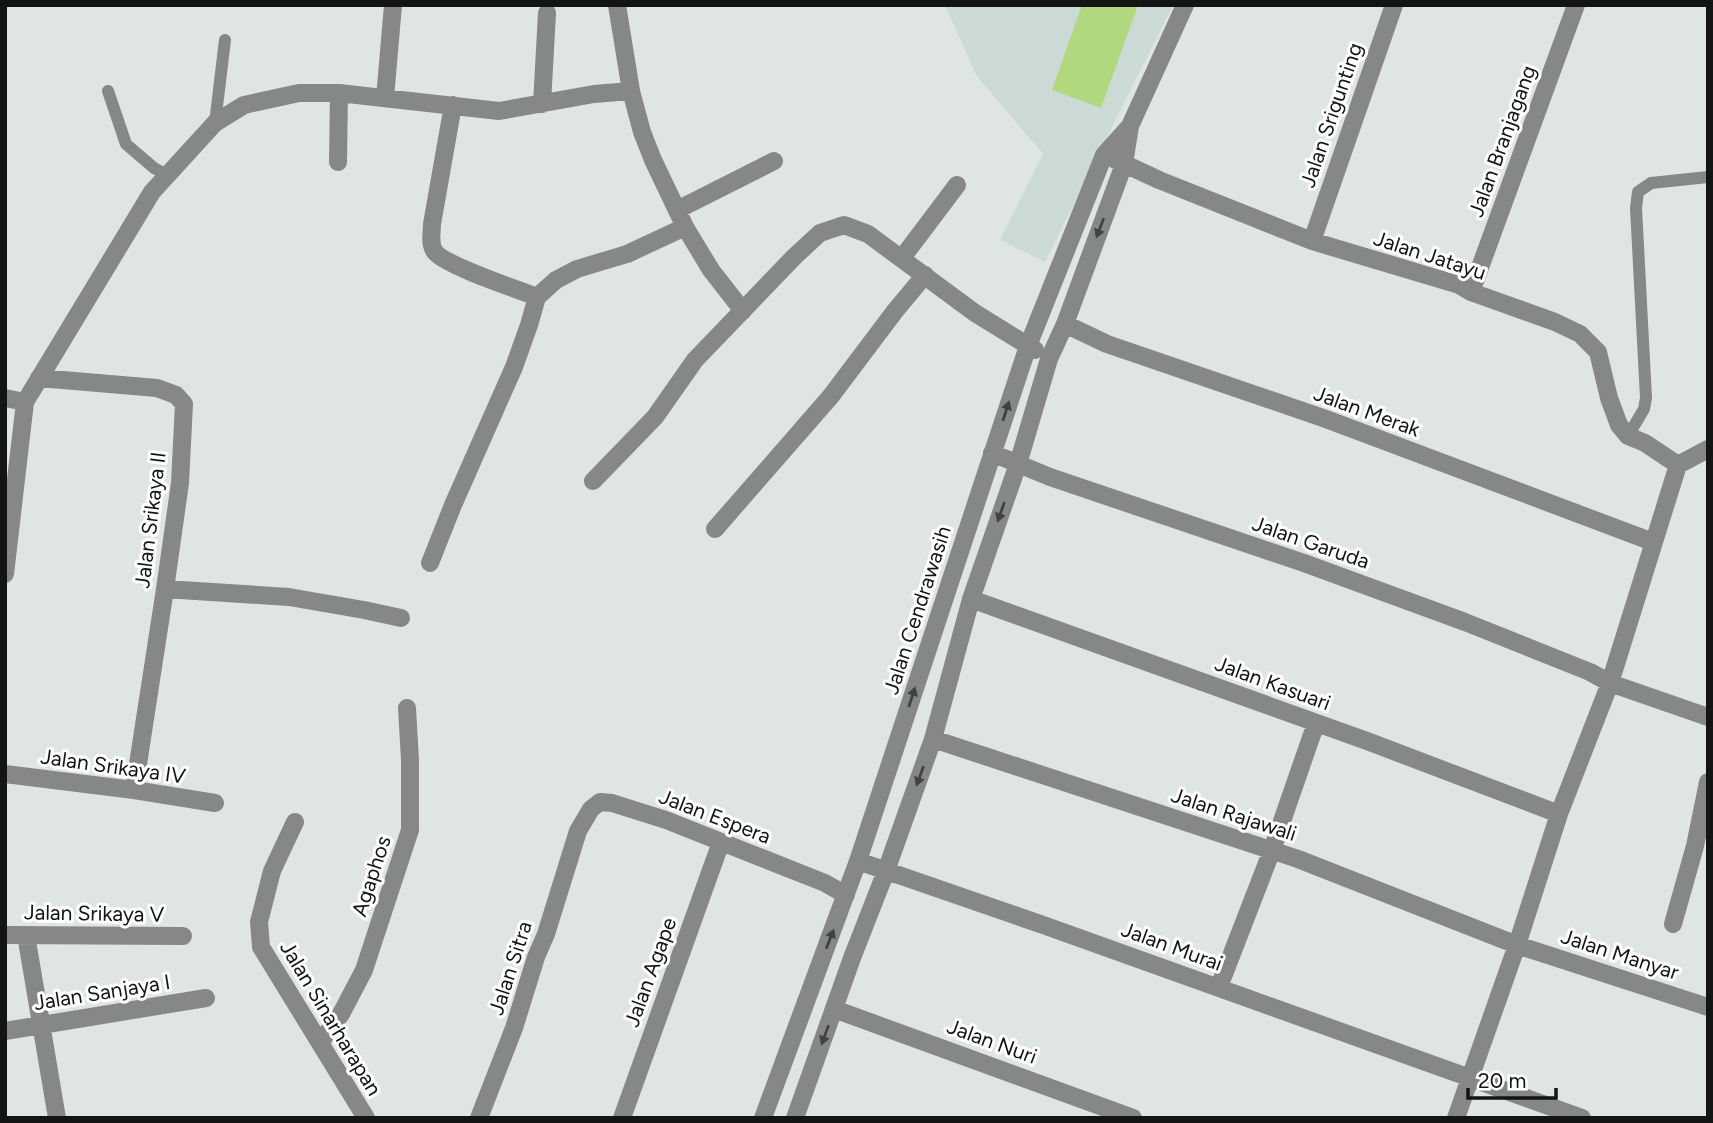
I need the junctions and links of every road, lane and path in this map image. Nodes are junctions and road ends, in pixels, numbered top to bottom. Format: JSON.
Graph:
{"nodes":[{"id":1,"x":393,"y":5,"type":"edge"},
{"id":2,"x":617,"y":5,"type":"edge"},
{"id":3,"x":1185,"y":5,"type":"edge"},
{"id":4,"x":1394,"y":5,"type":"edge"},
{"id":5,"x":1575,"y":6,"type":"edge"},
{"id":6,"x":547,"y":13,"type":"dead end"},
{"id":7,"x":225,"y":40,"type":"dead end"},
{"id":8,"x":108,"y":90,"type":"dead end"},
{"id":9,"x":631,"y":91,"type":"junction"},
{"id":10,"x":340,"y":93,"type":"junction"},
{"id":11,"x":385,"y":98,"type":"junction"},
{"id":12,"x":542,"y":104,"type":"junction"},
{"id":13,"x":453,"y":105,"type":"junction"},
{"id":14,"x":215,"y":123,"type":"junction"},
{"id":15,"x":1130,"y":126,"type":"junction"},
{"id":16,"x":1104,"y":155,"type":"junction"},
{"id":17,"x":774,"y":161,"type":"dead end"},
{"id":18,"x":338,"y":162,"type":"dead end"},
{"id":19,"x":1124,"y":164,"type":"junction"},
{"id":20,"x":167,"y":176,"type":"junction"},
{"id":21,"x":1708,"y":177,"type":"edge"},
{"id":22,"x":957,"y":185,"type":"dead end"},
{"id":23,"x":677,"y":210,"type":"junction"},
{"id":24,"x":685,"y":227,"type":"junction"},
{"id":25,"x":1312,"y":241,"type":"junction"},
{"id":26,"x":902,"y":258,"type":"junction"},
{"id":27,"x":925,"y":275,"type":"junction"},
{"id":28,"x":1471,"y":292,"type":"junction"},
{"id":29,"x":537,"y":297,"type":"junction"},
{"id":30,"x":743,"y":311,"type":"junction"},
{"id":31,"x":1065,"y":324,"type":"junction"},
{"id":32,"x":1028,"y":346,"type":"junction"},
{"id":33,"x":1049,"y":359,"type":"junction"},
{"id":34,"x":39,"y":378,"type":"junction"},
{"id":35,"x":5,"y":398,"type":"edge"},
{"id":36,"x":25,"y":402,"type":"junction"},
{"id":37,"x":1629,"y":436,"type":"junction"},
{"id":38,"x":1708,"y":449,"type":"edge"},
{"id":39,"x":992,"y":453,"type":"junction"},
{"id":40,"x":1018,"y":464,"type":"junction"},
{"id":41,"x":1678,"y":465,"type":"junction"},
{"id":42,"x":593,"y":481,"type":"dead end"},
{"id":43,"x":715,"y":529,"type":"dead end"},
{"id":44,"x":1653,"y":542,"type":"junction"},
{"id":45,"x":430,"y":562,"type":"dead end"},
{"id":46,"x":5,"y":574,"type":"edge"},
{"id":47,"x":165,"y":589,"type":"junction"},
{"id":48,"x":971,"y":599,"type":"junction"},
{"id":49,"x":401,"y":618,"type":"dead end"},
{"id":50,"x":1610,"y":684,"type":"junction"},
{"id":51,"x":407,"y":708,"type":"dead end"},
{"id":52,"x":1708,"y":718,"type":"edge"},
{"id":53,"x":1316,"y":723,"type":"junction"},
{"id":54,"x":933,"y":739,"type":"junction"},
{"id":55,"x":5,"y":774,"type":"edge"},
{"id":56,"x":1708,"y":782,"type":"edge"},
{"id":57,"x":134,"y":790,"type":"junction"},
{"id":58,"x":215,"y":803,"type":"dead end"},
{"id":59,"x":1559,"y":814,"type":"junction"},
{"id":60,"x":295,"y":822,"type":"dead end"},
{"id":61,"x":579,"y":831,"type":"joint"},
{"id":62,"x":721,"y":842,"type":"junction"},
{"id":63,"x":1701,"y":848,"type":"edge"},
{"id":64,"x":1272,"y":850,"type":"junction"},
{"id":65,"x":858,"y":861,"type":"junction"},
{"id":66,"x":886,"y":871,"type":"junction"},
{"id":67,"x":846,"y":895,"type":"junction"},
{"id":68,"x":1673,"y":924,"type":"dead end"},
{"id":69,"x":5,"y":935,"type":"edge"},
{"id":70,"x":26,"y":935,"type":"junction"},
{"id":71,"x":183,"y":936,"type":"dead end"},
{"id":72,"x":1517,"y":945,"type":"junction"},
{"id":73,"x":1219,"y":987,"type":"junction"},
{"id":74,"x":206,"y":998,"type":"dead end"},
{"id":75,"x":1708,"y":1007,"type":"edge"},
{"id":76,"x":834,"y":1009,"type":"junction"},
{"id":77,"x":40,"y":1025,"type":"junction"},
{"id":78,"x":5,"y":1031,"type":"edge"},
{"id":79,"x":320,"y":1043,"type":"junction"},
{"id":80,"x":1470,"y":1077,"type":"junction"},
{"id":81,"x":57,"y":1118,"type":"edge"},
{"id":82,"x":366,"y":1118,"type":"edge"},
{"id":83,"x":479,"y":1118,"type":"edge"},
{"id":84,"x":622,"y":1118,"type":"edge"},
{"id":85,"x":763,"y":1118,"type":"edge"},
{"id":86,"x":795,"y":1118,"type":"edge"},
{"id":87,"x":1133,"y":1118,"type":"edge"},
{"id":88,"x":1456,"y":1118,"type":"edge"},
{"id":89,"x":1582,"y":1118,"type":"edge"}],
"edges":[{"from":1,"to":11,"type":"street"},
{"from":2,"to":9,"type":"street"},
{"from":3,"to":15,"type":"street","name":"Jalan Cendrawasih"},
{"from":4,"to":25,"type":"street","name":"Jalan Srigunting"},
{"from":5,"to":28,"type":"street","name":"Jalan Branjagang"},
{"from":6,"to":12,"type":"street"},
{"from":7,"to":14,"type":"lane"},
{"from":8,"to":20,"type":"lane"},
{"from":9,"to":12,"type":"street"},
{"from":9,"to":23,"type":"street"},
{"from":10,"to":11,"type":"street"},
{"from":10,"to":14,"type":"street"},
{"from":10,"to":18,"type":"street"},
{"from":11,"to":13,"type":"street"},
{"from":12,"to":13,"type":"street"},
{"from":13,"to":29,"type":"street"},
{"from":14,"to":20,"type":"street"},
{"from":15,"to":16,"type":"street","name":"Jalan Cendrawasih"},
{"from":15,"to":19,"type":"street","name":"Jalan Cendrawasih"},
{"from":16,"to":19,"type":"street","name":"Jalan Jatayu"},
{"from":16,"to":32,"type":"street","name":"Jalan Cendrawasih"},
{"from":17,"to":23,"type":"street"},
{"from":19,"to":25,"type":"street","name":"Jalan Jatayu"},
{"from":19,"to":31,"type":"street","name":"Jalan Cendrawasih","one_way":true},
{"from":20,"to":34,"type":"street"},
{"from":21,"to":37,"type":"lane"},
{"from":22,"to":26,"type":"street"},
{"from":23,"to":24,"type":"street"},
{"from":24,"to":29,"type":"street"},
{"from":24,"to":30,"type":"street"},
{"from":25,"to":28,"type":"street","name":"Jalan Jatayu"},
{"from":26,"to":27,"type":"street"},
{"from":26,"to":30,"type":"street"},
{"from":27,"to":32,"type":"street"},
{"from":27,"to":43,"type":"street"},
{"from":28,"to":37,"type":"street","name":"Jalan Jatayu"},
{"from":29,"to":45,"type":"street"},
{"from":30,"to":42,"type":"street"},
{"from":31,"to":33,"type":"street","name":"Jalan Cendrawasih"},
{"from":31,"to":44,"type":"street","name":"Jalan Merak"},
{"from":32,"to":33,"type":"street"},
{"from":39,"to":32,"type":"street","name":"Jalan Cendrawasih","one_way":true},
{"from":33,"to":40,"type":"street","name":"Jalan Cendrawasih"},
{"from":34,"to":36,"type":"street"},
{"from":34,"to":47,"type":"street","name":"Jalan Srikaya II"},
{"from":35,"to":36,"type":"street"},
{"from":36,"to":46,"type":"street"},
{"from":37,"to":41,"type":"street"},
{"from":38,"to":41,"type":"street"},
{"from":39,"to":40,"type":"street","name":"Jalan Garuda"},
{"from":65,"to":39,"type":"street","name":"Jalan Cendrawasih","one_way":true},
{"from":40,"to":48,"type":"street","name":"Jalan Cendrawasih","one_way":true},
{"from":40,"to":50,"type":"street","name":"Jalan Garuda"},
{"from":41,"to":44,"type":"street"},
{"from":44,"to":50,"type":"street"},
{"from":47,"to":49,"type":"street"},
{"from":47,"to":57,"type":"street","name":"Jalan Srikaya II"},
{"from":48,"to":53,"type":"street","name":"Jalan Kasuari"},
{"from":48,"to":54,"type":"street","name":"Jalan Cendrawasih"},
{"from":50,"to":52,"type":"street","name":"Jalan Garuda"},
{"from":50,"to":59,"type":"street"},
{"from":51,"to":79,"type":"street","name":"Agaphos"},
{"from":53,"to":59,"type":"street","name":"Jalan Kasuari"},
{"from":53,"to":64,"type":"street"},
{"from":54,"to":64,"type":"street","name":"Jalan Rajawali"},
{"from":54,"to":66,"type":"street","name":"Jalan Cendrawasih","one_way":true},
{"from":55,"to":57,"type":"street","name":"Jalan Srikaya IV"},
{"from":56,"to":63,"type":"street"},
{"from":57,"to":58,"type":"street","name":"Jalan Srikaya IV"},
{"from":59,"to":72,"type":"street"},
{"from":60,"to":79,"type":"street","name":"Jalan Sinarharapan"},
{"from":61,"to":62,"type":"street","name":"Jalan Espera"},
{"from":61,"to":83,"type":"street","name":"Jalan Sitra"},
{"from":62,"to":67,"type":"street","name":"Jalan Espera"},
{"from":62,"to":84,"type":"street","name":"Jalan Agape"},
{"from":63,"to":68,"type":"street"},
{"from":64,"to":72,"type":"street","name":"Jalan Rajawali"},
{"from":64,"to":73,"type":"street"},
{"from":65,"to":66,"type":"street","name":"Jalan Murai"},
{"from":65,"to":67,"type":"street","name":"Jalan Cendrawasih"},
{"from":66,"to":73,"type":"street","name":"Jalan Murai"},
{"from":66,"to":76,"type":"street","name":"Jalan Cendrawasih"},
{"from":85,"to":67,"type":"street","name":"Jalan Cendrawasih","one_way":true},
{"from":69,"to":70,"type":"street","name":"Jalan Srikaya V"},
{"from":70,"to":71,"type":"street","name":"Jalan Srikaya V"},
{"from":70,"to":77,"type":"street"},
{"from":72,"to":75,"type":"street","name":"Jalan Manyar"},
{"from":72,"to":80,"type":"street"},
{"from":73,"to":80,"type":"street","name":"Jalan Murai"},
{"from":74,"to":77,"type":"street","name":"Jalan Sanjaya I"},
{"from":76,"to":86,"type":"street","name":"Jalan Cendrawasih","one_way":true},
{"from":76,"to":87,"type":"street","name":"Jalan Nuri"},
{"from":77,"to":78,"type":"street","name":"Jalan Sanjaya I"},
{"from":77,"to":81,"type":"street"},
{"from":79,"to":82,"type":"street","name":"Jalan Sinarharapan"},
{"from":80,"to":88,"type":"street"},
{"from":80,"to":89,"type":"street","name":"Jalan Murai"}]}
